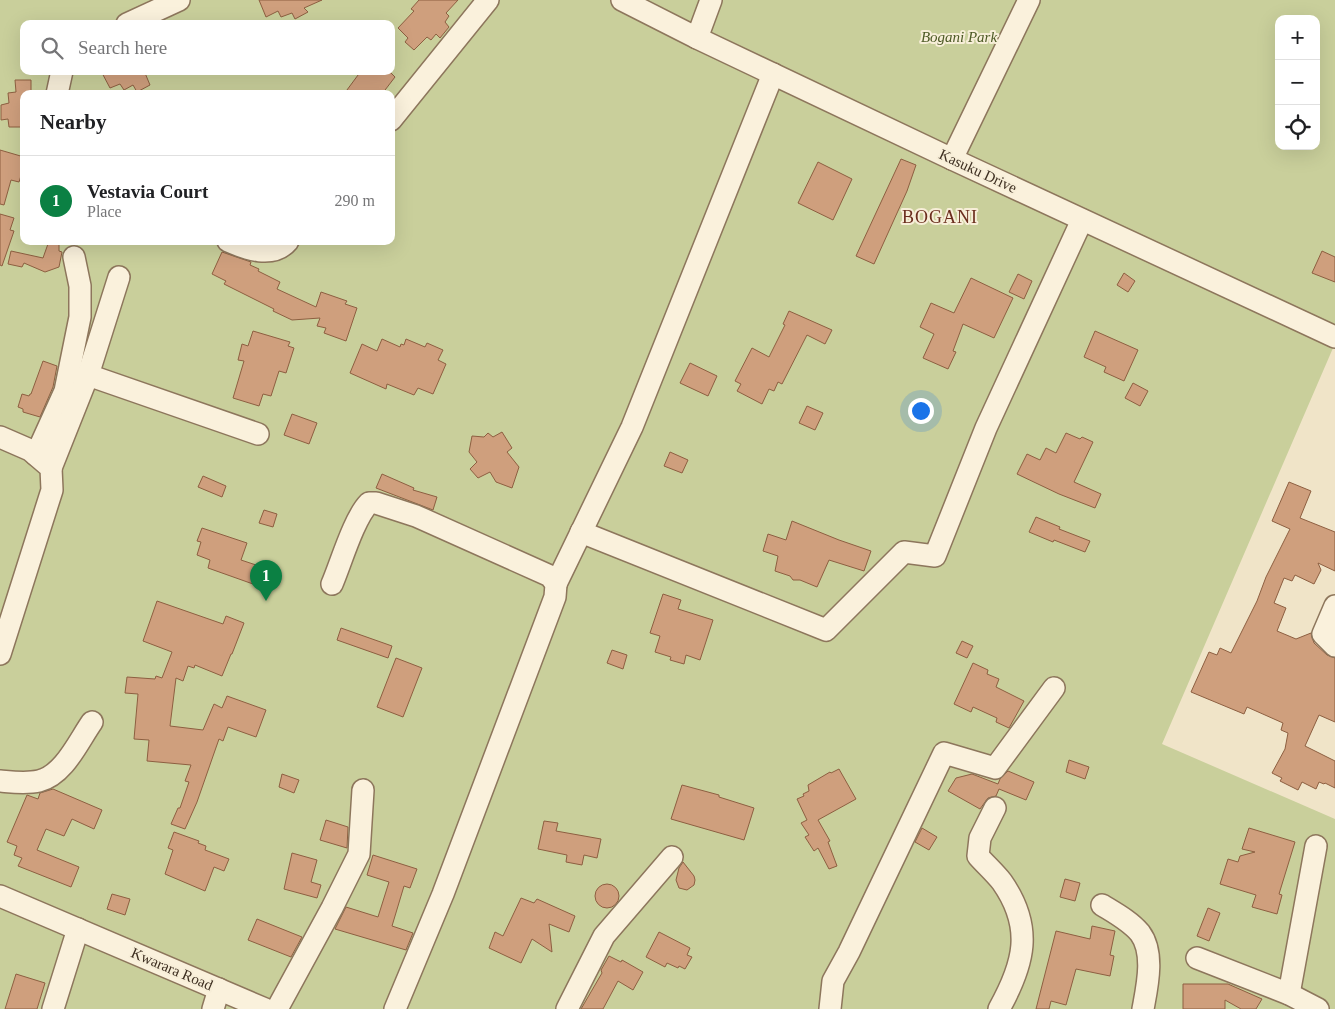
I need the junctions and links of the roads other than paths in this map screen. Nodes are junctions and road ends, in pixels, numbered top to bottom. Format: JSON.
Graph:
{"nodes":[{"id":1,"x":179,"y":0,"type":"edge"},
{"id":2,"x":488,"y":0,"type":"edge"},
{"id":3,"x":622,"y":0,"type":"edge"},
{"id":4,"x":711,"y":0,"type":"edge"},
{"id":5,"x":1028,"y":0,"type":"edge"},
{"id":6,"x":136,"y":20,"type":"edge"},
{"id":7,"x":697,"y":38,"type":"junction"},
{"id":8,"x":774,"y":74,"type":"junction"},
{"id":9,"x":61,"y":75,"type":"edge"},
{"id":10,"x":58,"y":90,"type":"edge"},
{"id":11,"x":395,"y":115,"type":"edge"},
{"id":12,"x":952,"y":159,"type":"junction"},
{"id":13,"x":1082,"y":220,"type":"junction"},
{"id":14,"x":237,"y":245,"type":"edge"},
{"id":15,"x":285,"y":245,"type":"edge"},
{"id":16,"x":74,"y":257,"type":"dead end"},
{"id":17,"x":119,"y":277,"type":"dead end"},
{"id":18,"x":1335,"y":337,"type":"edge"},
{"id":19,"x":88,"y":375,"type":"junction"},
{"id":20,"x":258,"y":434,"type":"dead end"},
{"id":21,"x":0,"y":438,"type":"edge"},
{"id":22,"x":43,"y":462,"type":"junction"},
{"id":23,"x":581,"y":532,"type":"junction"},
{"id":24,"x":332,"y":584,"type":"dead end"},
{"id":25,"x":556,"y":584,"type":"junction"},
{"id":26,"x":1335,"y":606,"type":"edge"},
{"id":27,"x":1335,"y":646,"type":"edge"},
{"id":28,"x":0,"y":654,"type":"edge"},
{"id":29,"x":1054,"y":688,"type":"dead end"},
{"id":30,"x":92,"y":722,"type":"dead end"},
{"id":31,"x":0,"y":781,"type":"edge"},
{"id":32,"x":363,"y":790,"type":"dead end"},
{"id":33,"x":995,"y":808,"type":"dead end"},
{"id":34,"x":1316,"y":846,"type":"dead end"},
{"id":35,"x":672,"y":857,"type":"dead end"},
{"id":36,"x":0,"y":896,"type":"edge"},
{"id":37,"x":1102,"y":905,"type":"dead end"},
{"id":38,"x":78,"y":929,"type":"junction"},
{"id":39,"x":1197,"y":958,"type":"dead end"},
{"id":40,"x":1289,"y":994,"type":"junction"},
{"id":41,"x":216,"y":999,"type":"edge"},
{"id":42,"x":53,"y":1009,"type":"edge"},
{"id":43,"x":265,"y":1009,"type":"edge"},
{"id":44,"x":277,"y":1009,"type":"edge"},
{"id":45,"x":395,"y":1009,"type":"edge"},
{"id":46,"x":566,"y":1009,"type":"edge"},
{"id":47,"x":830,"y":1009,"type":"edge"},
{"id":48,"x":998,"y":1009,"type":"edge"},
{"id":49,"x":1143,"y":1009,"type":"edge"},
{"id":50,"x":1318,"y":1009,"type":"edge"}],
"edges":[{"from":1,"to":6,"type":"street"},
{"from":2,"to":11,"type":"street"},
{"from":3,"to":7,"type":"street","name":"Kasuku Drive"},
{"from":4,"to":7,"type":"street"},
{"from":5,"to":12,"type":"street"},
{"from":7,"to":8,"type":"street","name":"Kasuku Drive"},
{"from":8,"to":12,"type":"street","name":"Kasuku Drive"},
{"from":8,"to":23,"type":"street"},
{"from":9,"to":10,"type":"street"},
{"from":12,"to":13,"type":"street","name":"Kasuku Drive"},
{"from":13,"to":18,"type":"street","name":"Kasuku Drive"},
{"from":13,"to":23,"type":"street"},
{"from":14,"to":15,"type":"street"},
{"from":16,"to":22,"type":"street"},
{"from":17,"to":19,"type":"street"},
{"from":19,"to":20,"type":"street"},
{"from":19,"to":22,"type":"street"},
{"from":21,"to":22,"type":"street"},
{"from":22,"to":28,"type":"street"},
{"from":23,"to":25,"type":"street"},
{"from":24,"to":25,"type":"street"},
{"from":25,"to":45,"type":"street"},
{"from":26,"to":27,"type":"street"},
{"from":29,"to":47,"type":"street"},
{"from":30,"to":31,"type":"street"},
{"from":32,"to":44,"type":"street"},
{"from":33,"to":48,"type":"street"},
{"from":34,"to":40,"type":"street"},
{"from":35,"to":46,"type":"street"},
{"from":36,"to":38,"type":"street","name":"Kwarara Road"},
{"from":37,"to":49,"type":"street"},
{"from":38,"to":41,"type":"street","name":"Kwarara Road"},
{"from":38,"to":42,"type":"street"},
{"from":39,"to":40,"type":"street"},
{"from":40,"to":50,"type":"street"},
{"from":41,"to":43,"type":"street","name":"Kwarara Road"}]}
